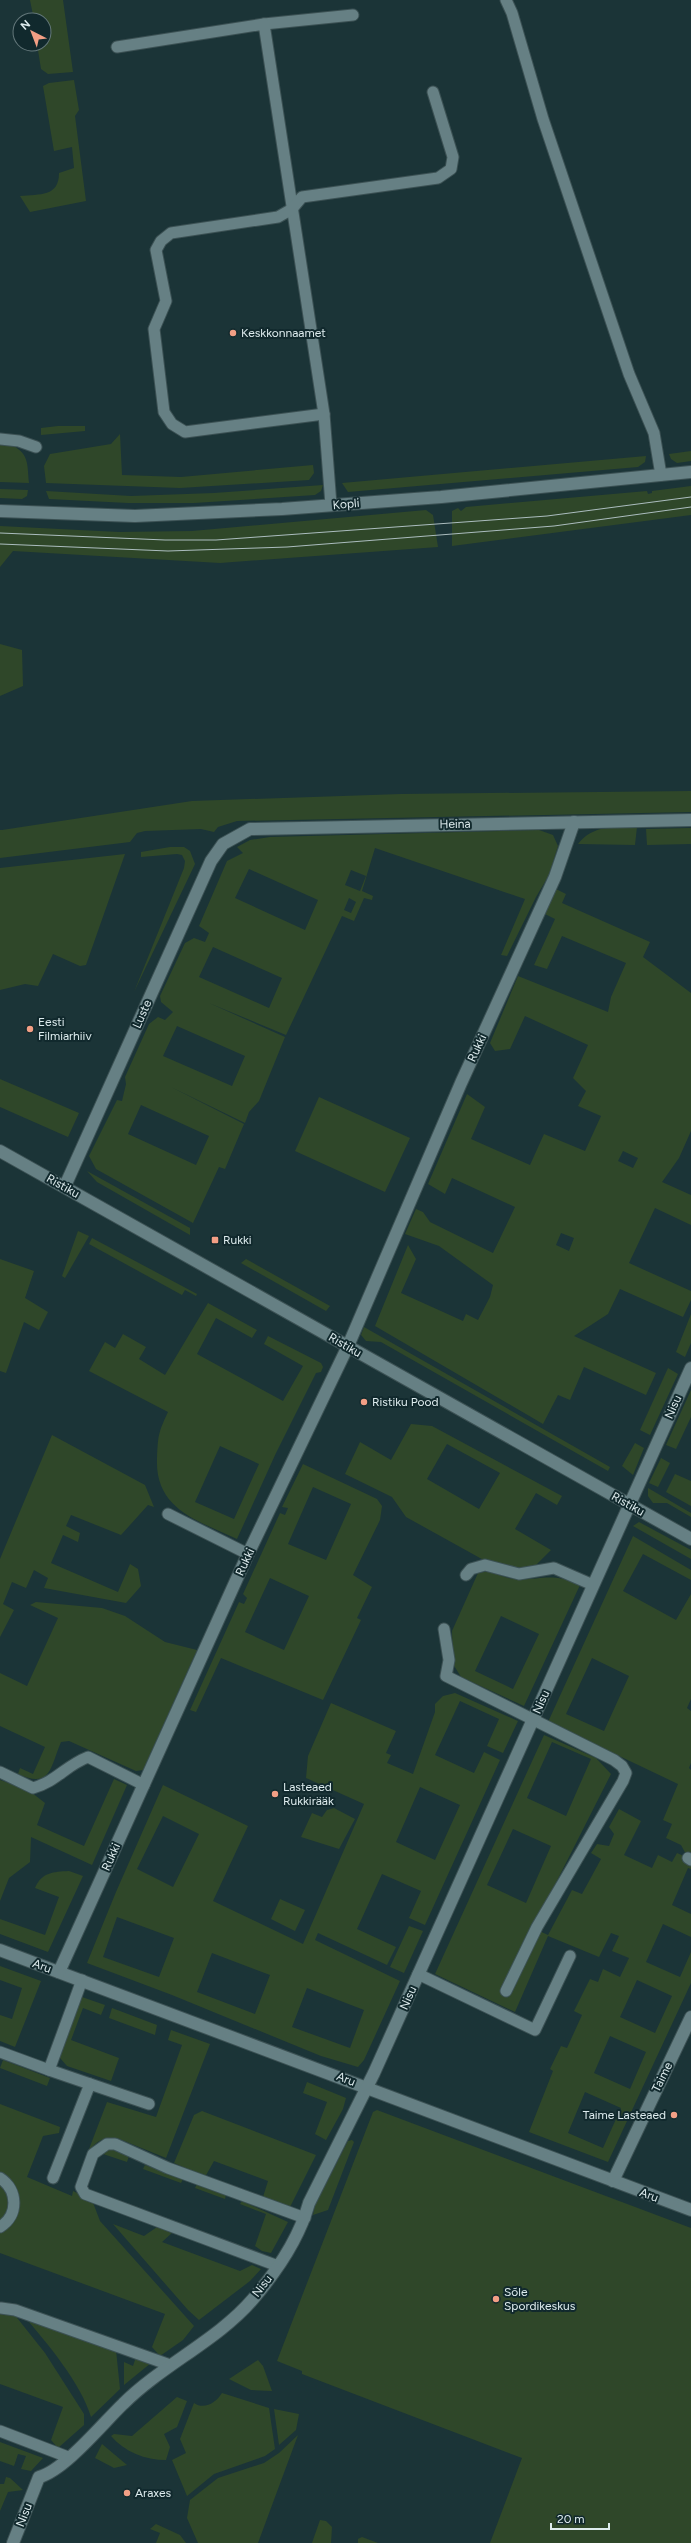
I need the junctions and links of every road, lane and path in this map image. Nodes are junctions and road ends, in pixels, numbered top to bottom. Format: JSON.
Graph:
{"nodes":[{"id":1,"x":506,"y":0,"type":"edge"},
{"id":2,"x":353,"y":14,"type":"dead end"},
{"id":3,"x":264,"y":24,"type":"junction"},
{"id":4,"x":117,"y":47,"type":"dead end"},
{"id":5,"x":432,"y":92,"type":"dead end"},
{"id":6,"x":292,"y":209,"type":"junction"},
{"id":7,"x":324,"y":414,"type":"junction"},
{"id":8,"x":0,"y":439,"type":"edge"},
{"id":9,"x":36,"y":447,"type":"dead end"},
{"id":10,"x":691,"y":472,"type":"edge"},
{"id":11,"x":661,"y":475,"type":"junction"},
{"id":12,"x":331,"y":505,"type":"junction"},
{"id":13,"x":0,"y":511,"type":"edge"},
{"id":14,"x":691,"y":820,"type":"edge"},
{"id":15,"x":574,"y":822,"type":"junction"},
{"id":16,"x":223,"y":844,"type":"joint"},
{"id":17,"x":0,"y":1151,"type":"edge"},
{"id":18,"x":65,"y":1186,"type":"junction"},
{"id":19,"x":348,"y":1346,"type":"junction"},
{"id":20,"x":691,"y":1368,"type":"edge"},
{"id":21,"x":630,"y":1505,"type":"junction"},
{"id":22,"x":168,"y":1514,"type":"dead end"},
{"id":23,"x":691,"y":1539,"type":"edge"},
{"id":24,"x":248,"y":1554,"type":"junction"},
{"id":25,"x":466,"y":1575,"type":"dead end"},
{"id":26,"x":593,"y":1585,"type":"junction"},
{"id":27,"x":444,"y":1629,"type":"dead end"},
{"id":28,"x":533,"y":1720,"type":"junction"},
{"id":29,"x":0,"y":1772,"type":"edge"},
{"id":30,"x":144,"y":1784,"type":"junction"},
{"id":31,"x":0,"y":1950,"type":"edge"},
{"id":32,"x":570,"y":1956,"type":"dead end"},
{"id":33,"x":59,"y":1972,"type":"junction"},
{"id":34,"x":418,"y":1974,"type":"junction"},
{"id":35,"x":82,"y":1980,"type":"junction"},
{"id":36,"x":506,"y":1991,"type":"dead end"},
{"id":37,"x":691,"y":2017,"type":"edge"},
{"id":38,"x":0,"y":2052,"type":"edge"},
{"id":39,"x":50,"y":2070,"type":"junction"},
{"id":40,"x":90,"y":2084,"type":"junction"},
{"id":41,"x":368,"y":2087,"type":"junction"},
{"id":42,"x":149,"y":2104,"type":"dead end"},
{"id":43,"x":0,"y":2178,"type":"edge"},
{"id":44,"x":53,"y":2178,"type":"dead end"},
{"id":45,"x":613,"y":2181,"type":"junction"},
{"id":46,"x":691,"y":2210,"type":"edge"},
{"id":47,"x":305,"y":2218,"type":"junction"},
{"id":48,"x":0,"y":2227,"type":"edge"},
{"id":49,"x":278,"y":2266,"type":"junction"},
{"id":50,"x":1,"y":2308,"type":"dead end"},
{"id":51,"x":170,"y":2365,"type":"junction"},
{"id":52,"x":0,"y":2431,"type":"edge"},
{"id":53,"x":68,"y":2457,"type":"junction"},
{"id":54,"x":13,"y":2543,"type":"edge"}],
"edges":[{"from":1,"to":11,"type":"lane"},
{"from":2,"to":3,"type":"lane"},
{"from":3,"to":4,"type":"lane"},
{"from":3,"to":6,"type":"lane"},
{"from":5,"to":6,"type":"lane"},
{"from":6,"to":7,"type":"lane"},
{"from":6,"to":7,"type":"lane"},
{"from":7,"to":12,"type":"lane"},
{"from":8,"to":9,"type":"lane"},
{"from":10,"to":11,"type":"street","name":"Kopli"},
{"from":11,"to":12,"type":"street","name":"Kopli"},
{"from":12,"to":13,"type":"street","name":"Kopli"},
{"from":14,"to":15,"type":"street","name":"Heina"},
{"from":15,"to":16,"type":"street","name":"Heina"},
{"from":15,"to":19,"type":"street","name":"Rukki"},
{"from":16,"to":18,"type":"street","name":"Luste"},
{"from":17,"to":18,"type":"street","name":"Ristiku"},
{"from":18,"to":19,"type":"street","name":"Ristiku"},
{"from":19,"to":21,"type":"street","name":"Ristiku"},
{"from":19,"to":24,"type":"street","name":"Rukki"},
{"from":20,"to":21,"type":"street","name":"Nisu"},
{"from":21,"to":23,"type":"street","name":"Ristiku"},
{"from":21,"to":26,"type":"street","name":"Nisu"},
{"from":22,"to":24,"type":"lane"},
{"from":24,"to":30,"type":"street","name":"Rukki"},
{"from":25,"to":26,"type":"lane"},
{"from":26,"to":28,"type":"street","name":"Nisu"},
{"from":27,"to":28,"type":"lane"},
{"from":28,"to":34,"type":"street","name":"Nisu"},
{"from":28,"to":36,"type":"lane"},
{"from":29,"to":30,"type":"lane"},
{"from":30,"to":33,"type":"street","name":"Rukki"},
{"from":31,"to":33,"type":"street","name":"Aru"},
{"from":32,"to":34,"type":"lane"},
{"from":33,"to":35,"type":"street","name":"Aru"},
{"from":34,"to":41,"type":"street","name":"Nisu"},
{"from":35,"to":39,"type":"lane"},
{"from":35,"to":41,"type":"street","name":"Aru"},
{"from":37,"to":45,"type":"street","name":"Taime"},
{"from":38,"to":39,"type":"lane"},
{"from":39,"to":40,"type":"lane"},
{"from":40,"to":42,"type":"lane"},
{"from":40,"to":44,"type":"lane"},
{"from":41,"to":45,"type":"street","name":"Aru"},
{"from":41,"to":47,"type":"street","name":"Nisu"},
{"from":43,"to":48,"type":"lane"},
{"from":45,"to":46,"type":"street","name":"Aru"},
{"from":47,"to":49,"type":"street","name":"Nisu"},
{"from":47,"to":49,"type":"lane"},
{"from":49,"to":51,"type":"street","name":"Nisu"},
{"from":50,"to":51,"type":"lane"},
{"from":51,"to":53,"type":"street","name":"Nisu"},
{"from":52,"to":53,"type":"lane"},
{"from":53,"to":54,"type":"street","name":"Nisu"}]}
